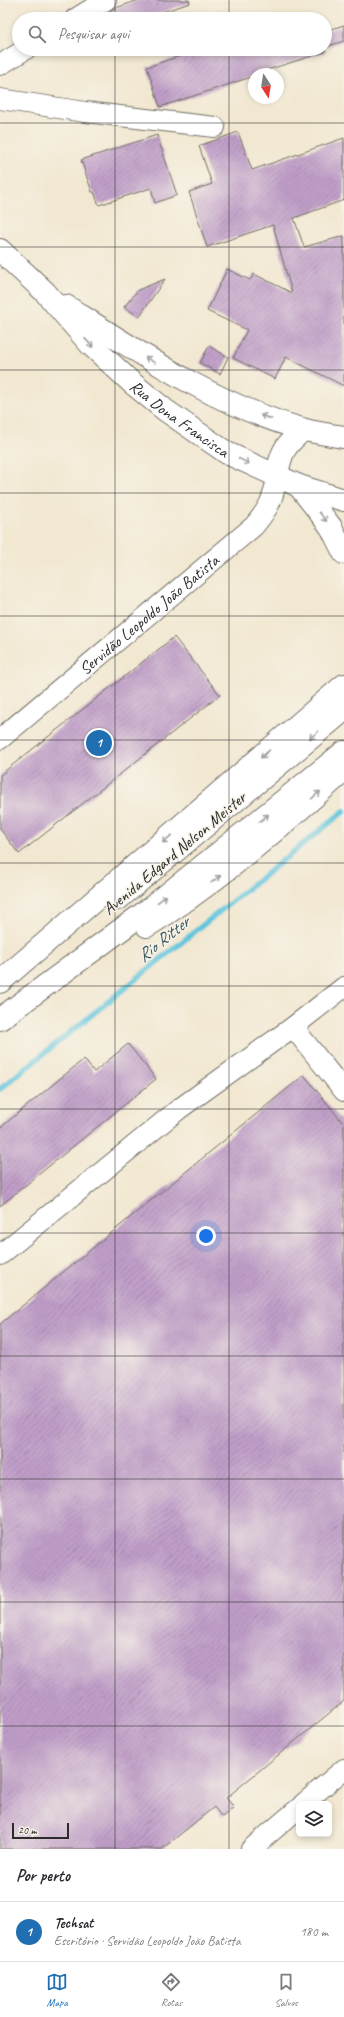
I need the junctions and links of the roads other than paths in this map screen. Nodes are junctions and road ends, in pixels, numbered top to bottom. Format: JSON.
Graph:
{"nodes":[{"id":1,"x":106,"y":0,"type":"edge"},
{"id":2,"x":86,"y":12,"type":"edge"},
{"id":3,"x":15,"y":56,"type":"edge"},
{"id":4,"x":0,"y":65,"type":"edge"},
{"id":5,"x":0,"y":98,"type":"edge"},
{"id":6,"x":215,"y":126,"type":"dead end"},
{"id":7,"x":0,"y":250,"type":"edge"},
{"id":8,"x":45,"y":292,"type":"junction"},
{"id":9,"x":303,"y":430,"type":"junction"},
{"id":10,"x":344,"y":437,"type":"edge"},
{"id":11,"x":277,"y":477,"type":"junction"},
{"id":12,"x":299,"y":486,"type":"junction"},
{"id":13,"x":344,"y":500,"type":"edge"},
{"id":14,"x":344,"y":552,"type":"edge"},
{"id":15,"x":344,"y":675,"type":"edge"},
{"id":16,"x":344,"y":685,"type":"edge"},
{"id":17,"x":335,"y":705,"type":"edge"},
{"id":18,"x":0,"y":739,"type":"edge"},
{"id":19,"x":344,"y":752,"type":"edge"},
{"id":20,"x":344,"y":771,"type":"edge"},
{"id":21,"x":0,"y":982,"type":"edge"},
{"id":22,"x":344,"y":987,"type":"edge"},
{"id":23,"x":0,"y":991,"type":"edge"},
{"id":24,"x":30,"y":997,"type":"junction"},
{"id":25,"x":0,"y":1019,"type":"edge"},
{"id":26,"x":293,"y":1027,"type":"junction"},
{"id":27,"x":344,"y":1091,"type":"edge"},
{"id":28,"x":0,"y":1255,"type":"edge"},
{"id":29,"x":344,"y":1769,"type":"edge"},
{"id":30,"x":307,"y":1801,"type":"edge"},
{"id":31,"x":296,"y":1811,"type":"edge"},
{"id":32,"x":251,"y":1849,"type":"edge"}],
"edges":[{"from":1,"to":2,"type":"street"},
{"from":3,"to":4,"type":"street"},
{"from":5,"to":6,"type":"street"},
{"from":7,"to":8,"type":"main road","name":"Rua Dona Francisca"},
{"from":9,"to":8,"type":"main road","name":"Rua Dona Francisca","one_way":true},
{"from":8,"to":11,"type":"main road","name":"Rua Dona Francisca","one_way":true},
{"from":9,"to":10,"type":"main road","name":"Rua Dona Francisca"},
{"from":9,"to":11,"type":"main road"},
{"from":11,"to":12,"type":"main road","name":"Rua Dona Francisca"},
{"from":11,"to":18,"type":"street","name":"Servidão Leopoldo João Batista"},
{"from":12,"to":13,"type":"main road","name":"Rua Dona Francisca"},
{"from":12,"to":14,"type":"main road","one_way":true},
{"from":15,"to":17,"type":"main road"},
{"from":16,"to":17,"type":"main road"},
{"from":17,"to":21,"type":"main road","one_way":true},
{"from":17,"to":23,"type":"main road","name":"Avenida Edgard Nelson Meister","one_way":true},
{"from":24,"to":19,"type":"main road","name":"Avenida Edgard Nelson Meister","one_way":true},
{"from":24,"to":20,"type":"main road","one_way":true},
{"from":22,"to":26,"type":"street"},
{"from":24,"to":25,"type":"main road","name":"Avenida Edgard Nelson Meister"},
{"from":26,"to":27,"type":"street"},
{"from":26,"to":28,"type":"street"},
{"from":29,"to":30,"type":"street"},
{"from":31,"to":32,"type":"street"}]}
